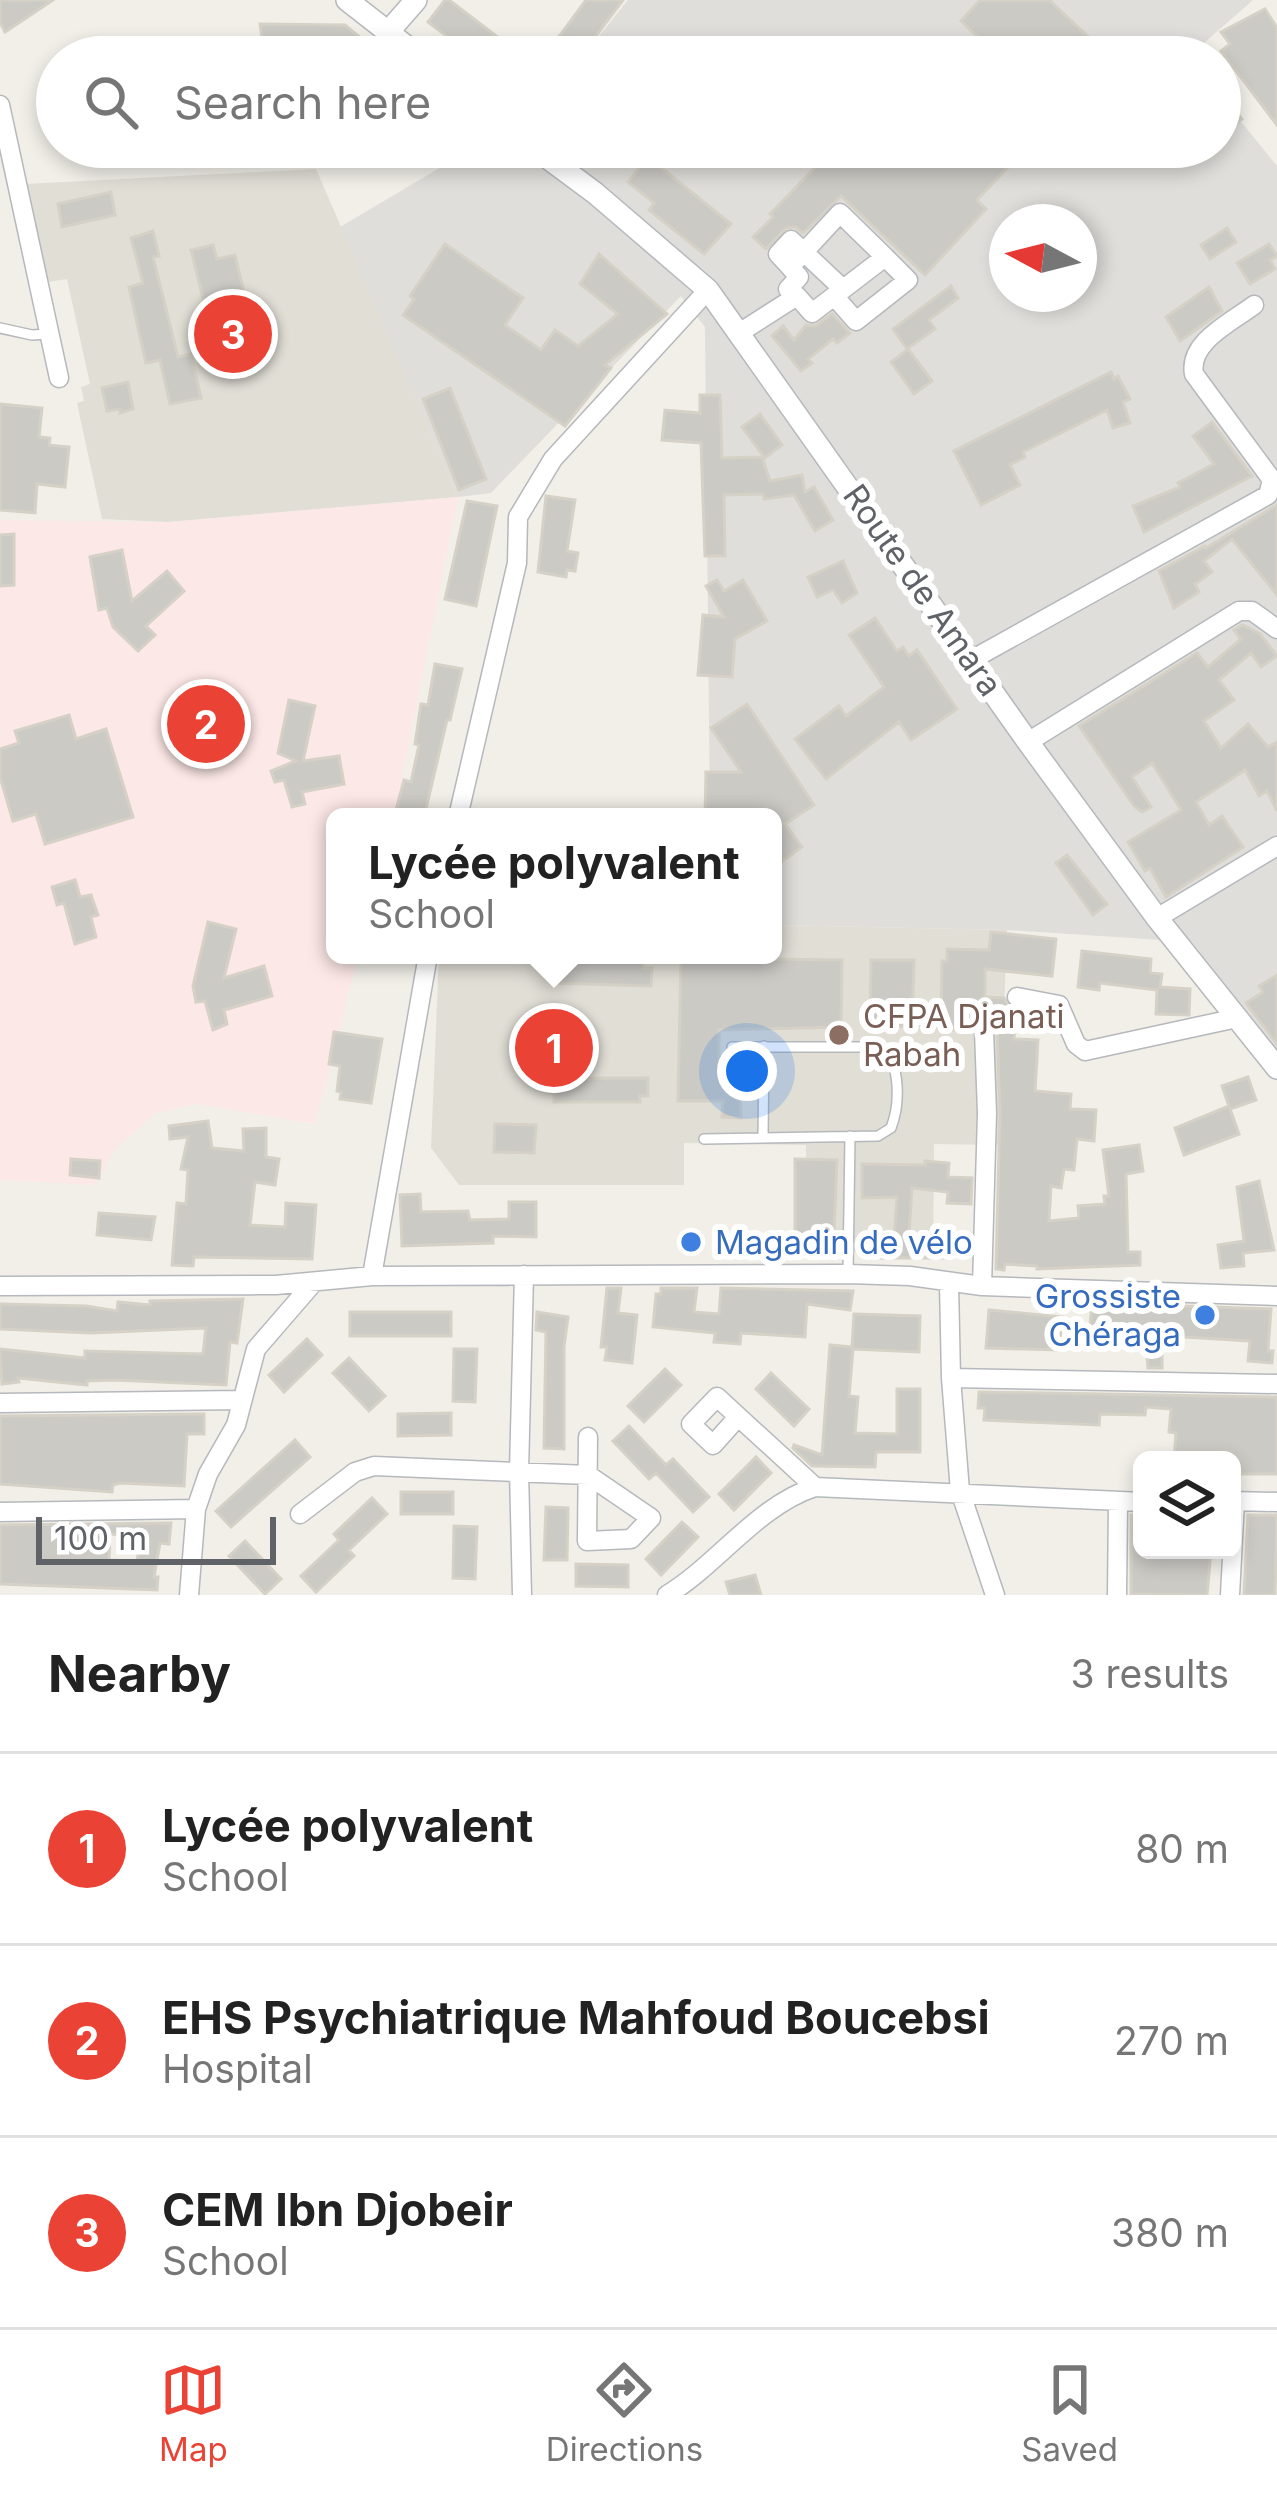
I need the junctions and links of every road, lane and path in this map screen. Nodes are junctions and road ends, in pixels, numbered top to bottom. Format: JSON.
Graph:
{"nodes":[{"id":1,"x":347,"y":0,"type":"edge"},
{"id":2,"x":416,"y":0,"type":"edge"},
{"id":3,"x":389,"y":31,"type":"junction"},
{"id":4,"x":395,"y":36,"type":"edge"},
{"id":5,"x":0,"y":105,"type":"edge"},
{"id":6,"x":561,"y":168,"type":"edge"},
{"id":7,"x":885,"y":257,"type":"junction"},
{"id":8,"x":796,"y":259,"type":"junction"},
{"id":9,"x":708,"y":290,"type":"junction"},
{"id":10,"x":838,"y":292,"type":"junction"},
{"id":11,"x":796,"y":296,"type":"junction"},
{"id":12,"x":1254,"y":305,"type":"dead end"},
{"id":13,"x":0,"y":328,"type":"edge"},
{"id":14,"x":739,"y":333,"type":"junction"},
{"id":15,"x":49,"y":334,"type":"junction"},
{"id":16,"x":59,"y":378,"type":"dead end"},
{"id":17,"x":1277,"y":629,"type":"edge"},
{"id":18,"x":973,"y":659,"type":"junction"},
{"id":19,"x":1028,"y":742,"type":"junction"},
{"id":20,"x":460,"y":808,"type":"edge"},
{"id":21,"x":1277,"y":846,"type":"edge"},
{"id":22,"x":1157,"y":918,"type":"junction"},
{"id":23,"x":426,"y":964,"type":"edge"},
{"id":24,"x":1017,"y":997,"type":"dead end"},
{"id":25,"x":1237,"y":1018,"type":"junction"},
{"id":26,"x":984,"y":1031,"type":"dead end"},
{"id":27,"x":764,"y":1046,"type":"junction"},
{"id":28,"x":732,"y":1047,"type":"dead end"},
{"id":29,"x":1277,"y":1068,"type":"edge"},
{"id":30,"x":850,"y":1136,"type":"junction"},
{"id":31,"x":704,"y":1138,"type":"dead end"},
{"id":32,"x":763,"y":1138,"type":"junction"},
{"id":33,"x":848,"y":1274,"type":"junction"},
{"id":34,"x":524,"y":1275,"type":"junction"},
{"id":35,"x":372,"y":1276,"type":"junction"},
{"id":36,"x":314,"y":1282,"type":"junction"},
{"id":37,"x":949,"y":1284,"type":"junction"},
{"id":38,"x":0,"y":1286,"type":"edge"},
{"id":39,"x":982,"y":1286,"type":"junction"},
{"id":40,"x":1277,"y":1296,"type":"edge"},
{"id":41,"x":951,"y":1378,"type":"junction"},
{"id":42,"x":1277,"y":1384,"type":"edge"},
{"id":43,"x":242,"y":1400,"type":"junction"},
{"id":44,"x":0,"y":1403,"type":"edge"},
{"id":45,"x":738,"y":1418,"type":"dead end"},
{"id":46,"x":588,"y":1437,"type":"dead end"},
{"id":47,"x":519,"y":1471,"type":"junction"},
{"id":48,"x":815,"y":1487,"type":"junction"},
{"id":49,"x":960,"y":1491,"type":"junction"},
{"id":50,"x":1241,"y":1501,"type":"edge"},
{"id":51,"x":1118,"y":1502,"type":"junction"},
{"id":52,"x":1133,"y":1502,"type":"edge"},
{"id":53,"x":1277,"y":1502,"type":"edge"},
{"id":54,"x":196,"y":1509,"type":"junction"},
{"id":55,"x":0,"y":1512,"type":"edge"},
{"id":56,"x":300,"y":1514,"type":"dead end"},
{"id":57,"x":1232,"y":1559,"type":"edge"},
{"id":58,"x":189,"y":1595,"type":"edge"},
{"id":59,"x":522,"y":1595,"type":"edge"},
{"id":60,"x":667,"y":1595,"type":"edge"},
{"id":61,"x":995,"y":1595,"type":"edge"},
{"id":62,"x":1117,"y":1595,"type":"edge"},
{"id":63,"x":1230,"y":1595,"type":"edge"}],
"edges":[{"from":1,"to":3,"type":"street"},
{"from":2,"to":3,"type":"street"},
{"from":3,"to":4,"type":"street"},
{"from":5,"to":15,"type":"street"},
{"from":6,"to":9,"type":"street","name":"Route de Amara"},
{"from":7,"to":8,"type":"street"},
{"from":7,"to":10,"type":"street"},
{"from":7,"to":10,"type":"street"},
{"from":8,"to":10,"type":"street"},
{"from":8,"to":11,"type":"street"},
{"from":9,"to":14,"type":"street","name":"Route de Amara"},
{"from":9,"to":20,"type":"street"},
{"from":10,"to":11,"type":"street"},
{"from":11,"to":14,"type":"street"},
{"from":12,"to":18,"type":"street"},
{"from":13,"to":15,"type":"lane"},
{"from":14,"to":18,"type":"street","name":"Route de Amara"},
{"from":15,"to":16,"type":"street"},
{"from":17,"to":19,"type":"street"},
{"from":18,"to":19,"type":"street","name":"Route de Amara"},
{"from":19,"to":22,"type":"street","name":"Route de Amara"},
{"from":21,"to":22,"type":"street"},
{"from":22,"to":25,"type":"street","name":"Route de Amara"},
{"from":23,"to":35,"type":"street"},
{"from":24,"to":25,"type":"street"},
{"from":25,"to":29,"type":"street","name":"Route de Amara"},
{"from":26,"to":39,"type":"street"},
{"from":27,"to":28,"type":"lane"},
{"from":27,"to":30,"type":"lane"},
{"from":27,"to":32,"type":"lane"},
{"from":30,"to":32,"type":"lane"},
{"from":30,"to":33,"type":"lane"},
{"from":31,"to":32,"type":"lane"},
{"from":33,"to":34,"type":"street"},
{"from":33,"to":37,"type":"street"},
{"from":34,"to":35,"type":"street"},
{"from":34,"to":47,"type":"street"},
{"from":35,"to":36,"type":"street"},
{"from":36,"to":38,"type":"street"},
{"from":36,"to":43,"type":"street"},
{"from":37,"to":39,"type":"street"},
{"from":37,"to":41,"type":"street"},
{"from":39,"to":40,"type":"street"},
{"from":41,"to":42,"type":"street"},
{"from":41,"to":49,"type":"street"},
{"from":43,"to":44,"type":"street"},
{"from":43,"to":54,"type":"street"},
{"from":45,"to":48,"type":"street"},
{"from":46,"to":47,"type":"street"},
{"from":47,"to":56,"type":"street"},
{"from":47,"to":59,"type":"street"},
{"from":48,"to":49,"type":"street"},
{"from":48,"to":60,"type":"street"},
{"from":49,"to":51,"type":"street"},
{"from":49,"to":61,"type":"street"},
{"from":50,"to":53,"type":"street"},
{"from":51,"to":52,"type":"street"},
{"from":51,"to":62,"type":"street"},
{"from":54,"to":55,"type":"street"},
{"from":54,"to":58,"type":"street"},
{"from":57,"to":63,"type":"street"}]}
